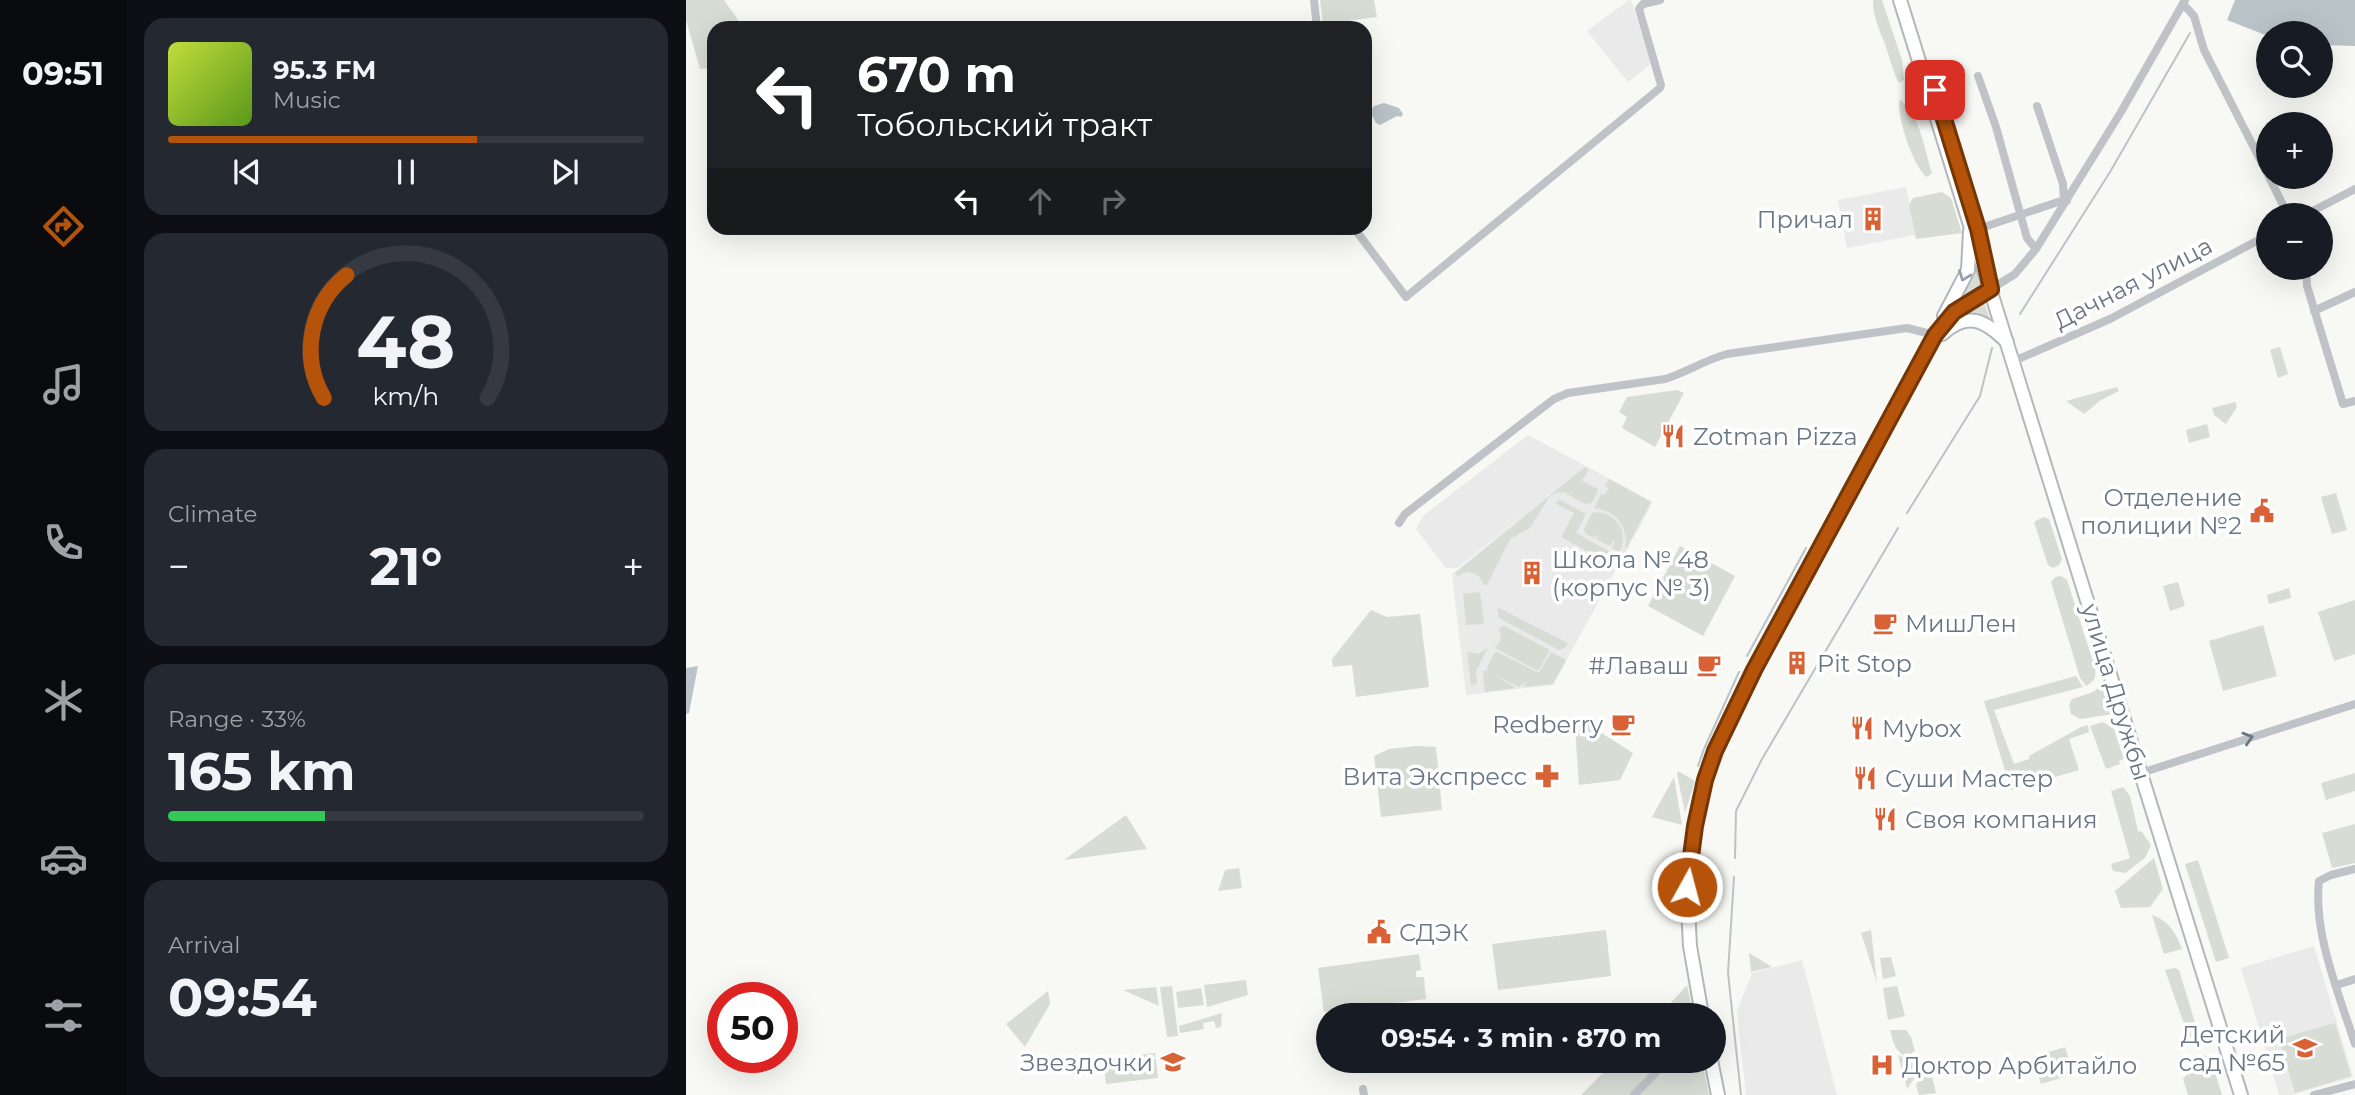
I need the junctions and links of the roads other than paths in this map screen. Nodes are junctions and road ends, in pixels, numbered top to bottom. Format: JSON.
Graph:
{"nodes":[{"id":1,"x":1314,"y":0,"type":"edge"},
{"id":2,"x":1660,"y":0,"type":"edge"},
{"id":3,"x":1900,"y":0,"type":"edge"},
{"id":4,"x":1908,"y":0,"type":"edge"},
{"id":5,"x":2184,"y":2,"type":"edge"},
{"id":6,"x":1316,"y":21,"type":"edge"},
{"id":7,"x":1978,"y":76,"type":"dead end"},
{"id":8,"x":1931,"y":91,"type":"junction"},
{"id":9,"x":2037,"y":106,"type":"dead end"},
{"id":10,"x":2256,"y":152,"type":"edge"},
{"id":11,"x":2355,"y":189,"type":"edge"},
{"id":12,"x":2065,"y":200,"type":"junction"},
{"id":13,"x":2328,"y":203,"type":"edge"},
{"id":14,"x":2021,"y":216,"type":"junction"},
{"id":15,"x":1974,"y":230,"type":"junction"},
{"id":16,"x":1359,"y":235,"type":"edge"},
{"id":17,"x":2256,"y":241,"type":"edge"},
{"id":18,"x":2036,"y":249,"type":"junction"},
{"id":19,"x":2307,"y":280,"type":"edge"},
{"id":20,"x":1991,"y":289,"type":"junction"},
{"id":21,"x":2355,"y":292,"type":"edge"},
{"id":22,"x":2314,"y":311,"type":"junction"},
{"id":23,"x":1935,"y":335,"type":"junction"},
{"id":24,"x":2007,"y":342,"type":"junction"},
{"id":25,"x":1926,"y":353,"type":"junction"},
{"id":26,"x":2014,"y":361,"type":"junction"},
{"id":27,"x":2355,"y":401,"type":"edge"},
{"id":28,"x":1399,"y":523,"type":"dead end"},
{"id":29,"x":2355,"y":704,"type":"edge"},
{"id":30,"x":2141,"y":773,"type":"junction"},
{"id":31,"x":2355,"y":869,"type":"edge"},
{"id":32,"x":2355,"y":979,"type":"edge"},
{"id":33,"x":2337,"y":985,"type":"junction"},
{"id":34,"x":1700,"y":1003,"type":"edge"},
{"id":35,"x":2355,"y":1044,"type":"edge"},
{"id":36,"x":1655,"y":1073,"type":"edge"},
{"id":37,"x":1714,"y":1073,"type":"edge"},
{"id":38,"x":2355,"y":1084,"type":"edge"},
{"id":39,"x":1634,"y":1095,"type":"edge"},
{"id":40,"x":1718,"y":1095,"type":"edge"},
{"id":41,"x":2241,"y":1095,"type":"edge"},
{"id":42,"x":2314,"y":1095,"type":"edge"}],
"edges":[{"from":1,"to":6,"type":"street"},
{"from":2,"to":16,"type":"street"},
{"from":3,"to":8,"type":"main road"},
{"from":4,"to":8,"type":"main road"},
{"from":5,"to":10,"type":"street"},
{"from":5,"to":12,"type":"street"},
{"from":7,"to":14,"type":"street"},
{"from":8,"to":15,"type":"main road","name":"улица Дружбы"},
{"from":9,"to":12,"type":"street"},
{"from":11,"to":13,"type":"street"},
{"from":12,"to":14,"type":"street"},
{"from":12,"to":18,"type":"street"},
{"from":14,"to":15,"type":"street"},
{"from":14,"to":18,"type":"street"},
{"from":15,"to":20,"type":"main road","name":"улица Дружбы"},
{"from":15,"to":23,"type":"main road","one_way":true},
{"from":17,"to":26,"type":"street","name":"Дачная улица"},
{"from":18,"to":20,"type":"street"},
{"from":19,"to":22,"type":"street"},
{"from":20,"to":23,"type":"main road"},
{"from":20,"to":24,"type":"main road","name":"улица Дружбы"},
{"from":21,"to":22,"type":"street"},
{"from":22,"to":27,"type":"street"},
{"from":23,"to":25,"type":"main road"},
{"from":23,"to":28,"type":"street"},
{"from":24,"to":25,"type":"main road"},
{"from":24,"to":26,"type":"main road","name":"улица Дружбы"},
{"from":25,"to":34,"type":"main road"},
{"from":26,"to":30,"type":"main road","name":"улица Дружбы"},
{"from":30,"to":29,"type":"street","one_way":true},
{"from":30,"to":41,"type":"main road","name":"улица Дружбы"},
{"from":31,"to":33,"type":"street"},
{"from":32,"to":33,"type":"street"},
{"from":33,"to":35,"type":"street"},
{"from":36,"to":39,"type":"street"},
{"from":37,"to":40,"type":"main road"},
{"from":38,"to":42,"type":"street"}]}
